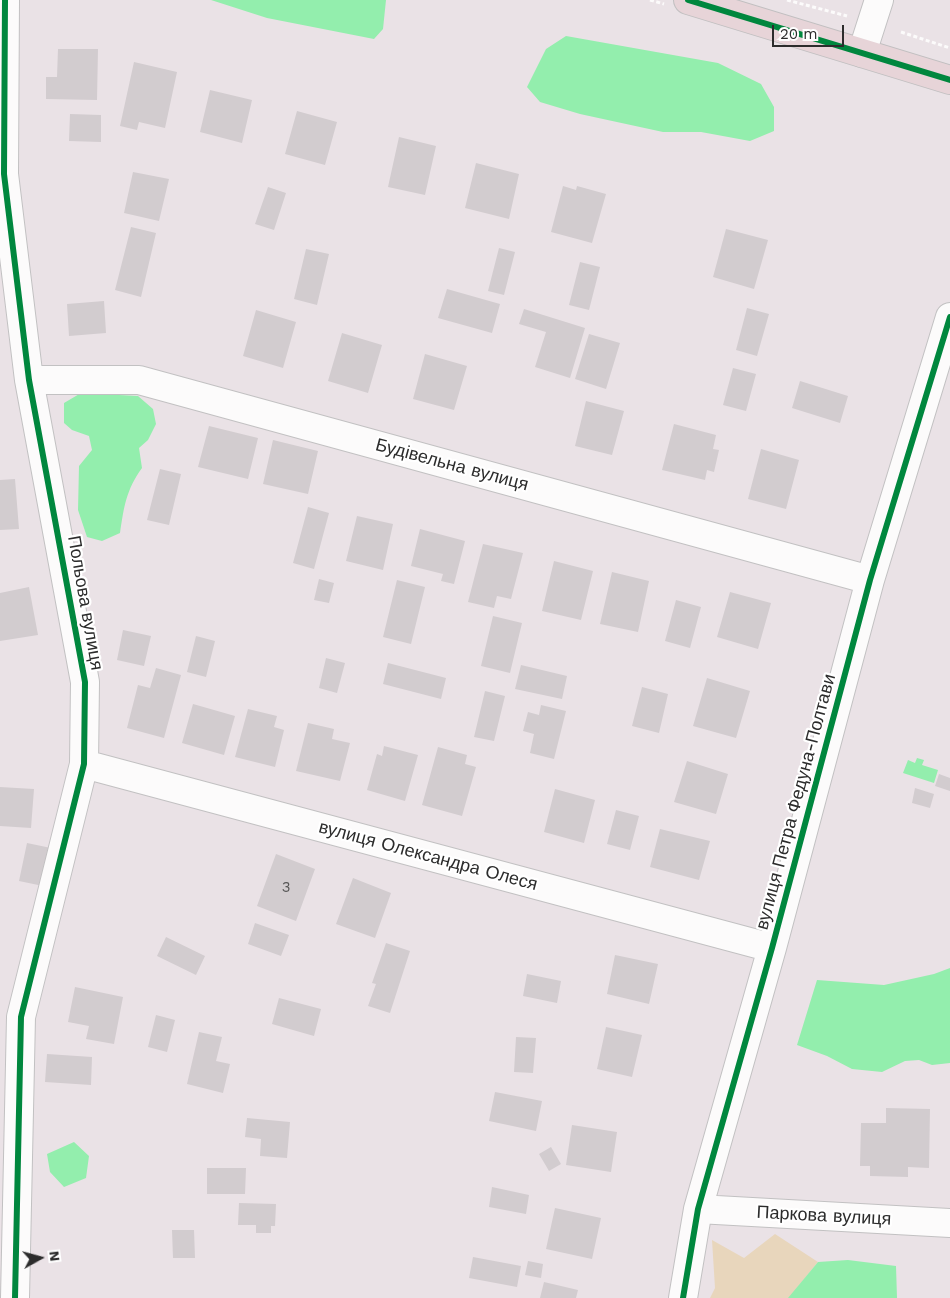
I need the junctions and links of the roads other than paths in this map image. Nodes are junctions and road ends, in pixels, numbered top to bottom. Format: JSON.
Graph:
{"nodes":[{"id":1,"x":5,"y":0,"type":"edge"},
{"id":2,"x":688,"y":0,"type":"edge"},
{"id":3,"x":879,"y":0,"type":"edge"},
{"id":4,"x":862,"y":53,"type":"junction"},
{"id":5,"x":950,"y":80,"type":"edge"},
{"id":6,"x":950,"y":317,"type":"edge"},
{"id":7,"x":29,"y":380,"type":"junction"},
{"id":8,"x":870,"y":580,"type":"junction"},
{"id":9,"x":84,"y":764,"type":"junction"},
{"id":10,"x":772,"y":948,"type":"junction"},
{"id":11,"x":698,"y":1209,"type":"junction"},
{"id":12,"x":950,"y":1223,"type":"edge"},
{"id":13,"x":15,"y":1298,"type":"edge"},
{"id":14,"x":683,"y":1298,"type":"edge"}],
"edges":[{"from":1,"to":7,"type":"street","name":"Польова вулиця"},
{"from":2,"to":4,"type":"main road"},
{"from":3,"to":4,"type":"street"},
{"from":4,"to":5,"type":"main road"},
{"from":6,"to":8,"type":"street","name":"вулиця Петра Федуна-Полтави"},
{"from":7,"to":8,"type":"street","name":"Будівельна вулиця"},
{"from":7,"to":9,"type":"street","name":"Польова вулиця"},
{"from":8,"to":10,"type":"street","name":"вулиця Петра Федуна-Полтави"},
{"from":9,"to":10,"type":"street","name":"вулиця Олександра Олеся"},
{"from":9,"to":13,"type":"street","name":"Польова вулиця"},
{"from":10,"to":11,"type":"street","name":"вулиця Петра Федуна-Полтави"},
{"from":11,"to":12,"type":"street","name":"Паркова вулиця"},
{"from":11,"to":14,"type":"street","name":"вулиця Петра Федуна-Полтави"}]}
